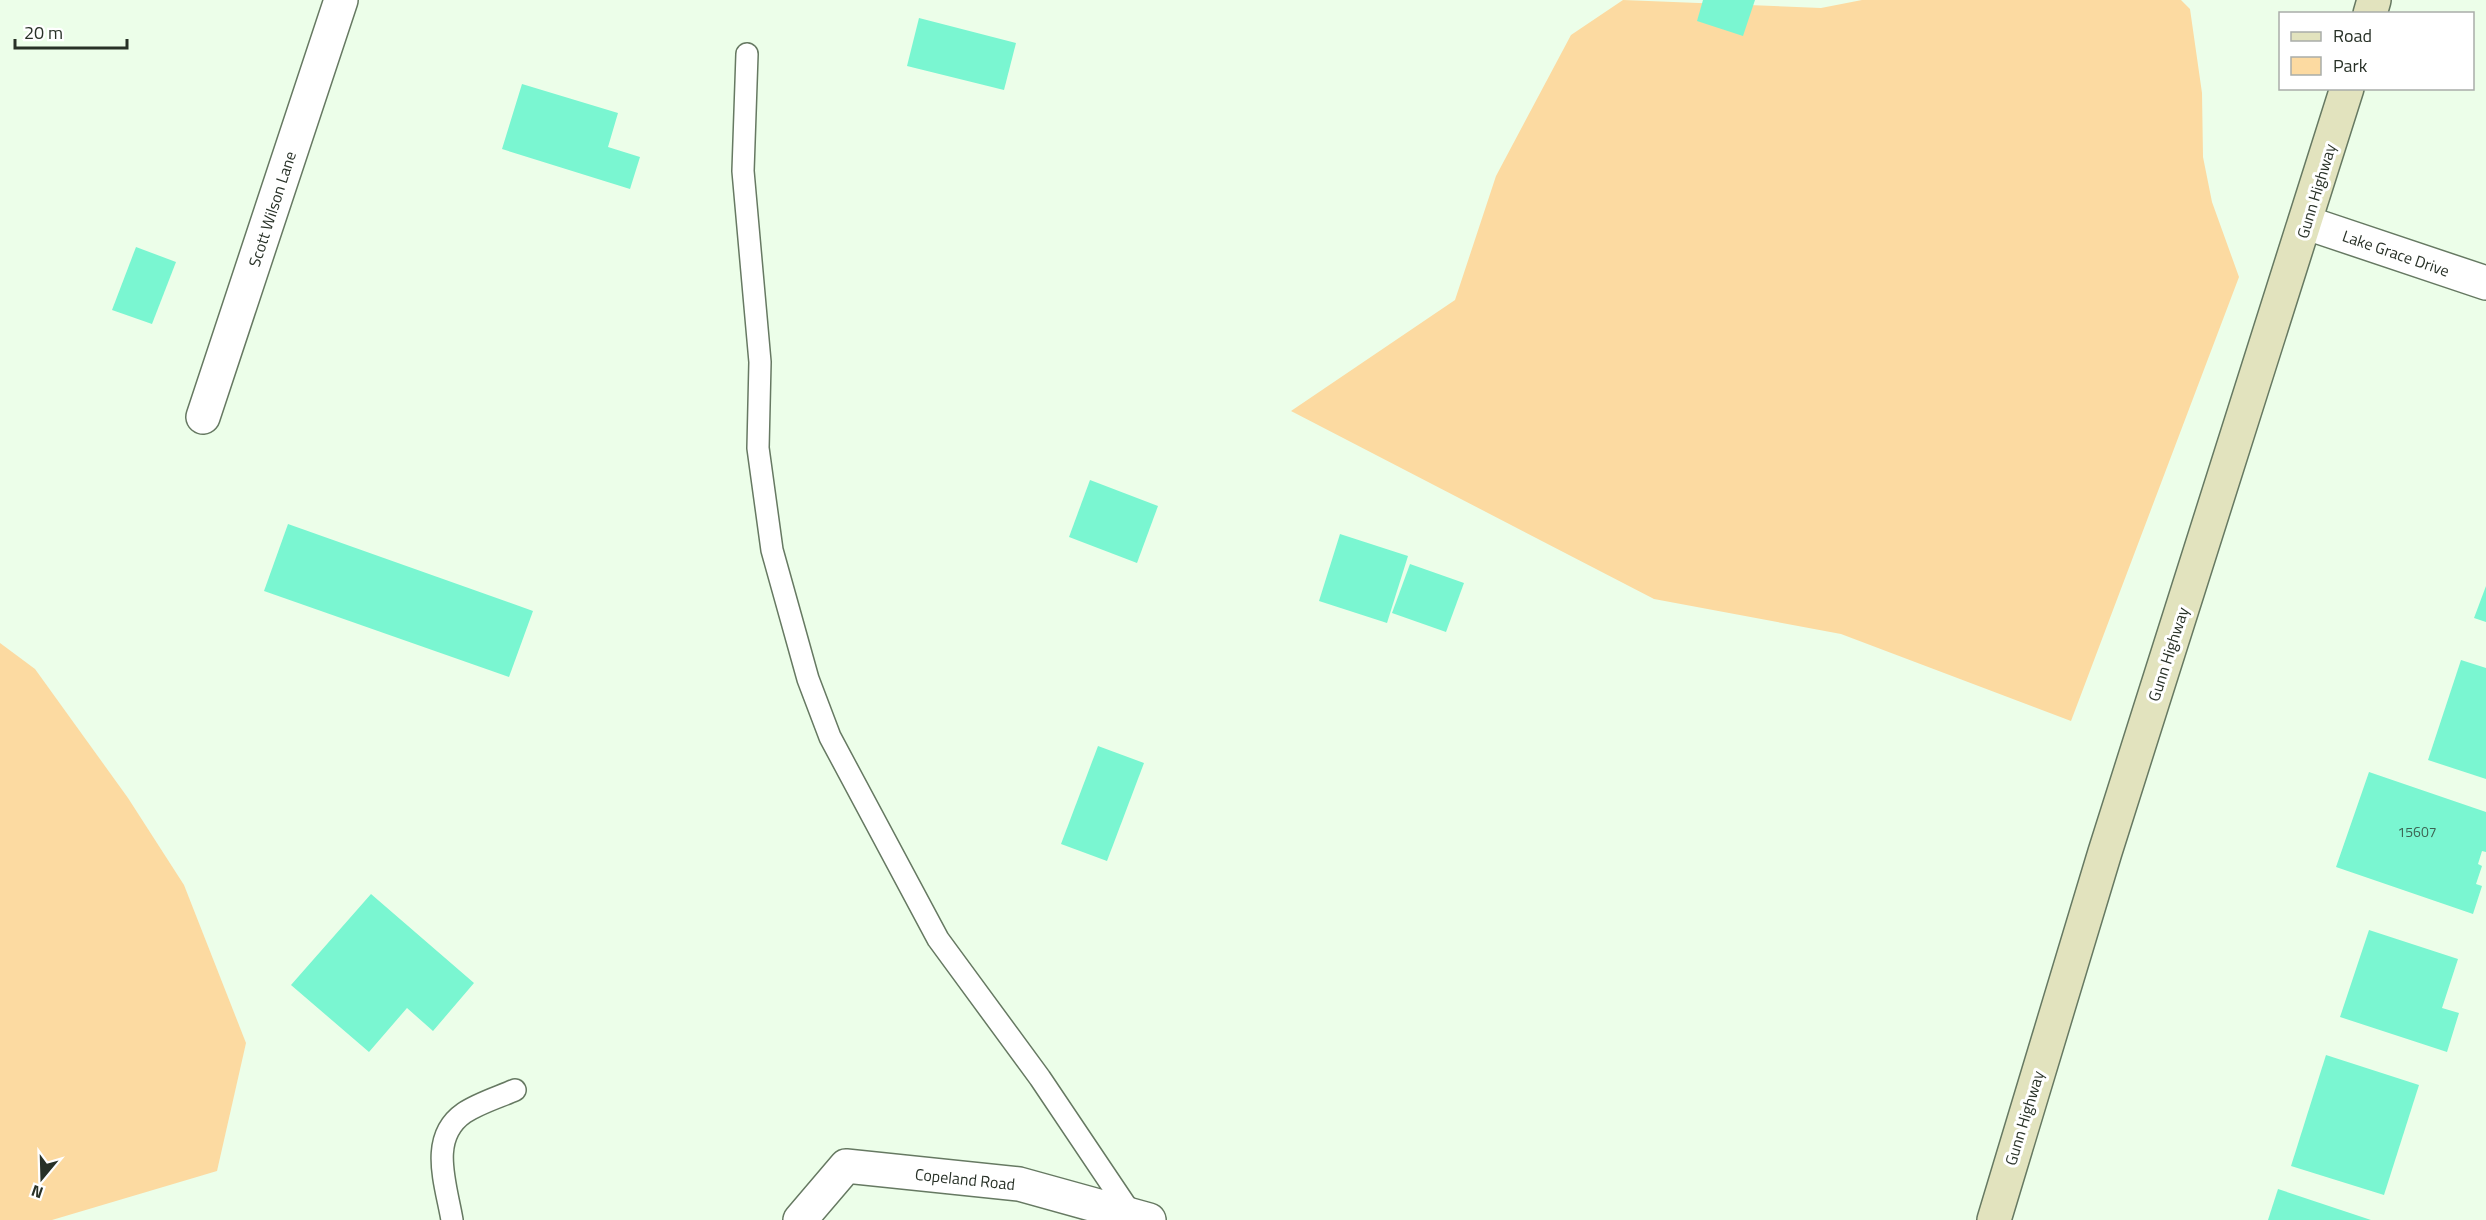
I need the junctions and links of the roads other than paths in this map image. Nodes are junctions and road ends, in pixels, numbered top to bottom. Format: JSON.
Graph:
{"nodes":[{"id":1,"x":341,"y":0,"type":"edge"},
{"id":2,"x":747,"y":54,"type":"dead end"},
{"id":3,"x":2347,"y":90,"type":"edge"},
{"id":4,"x":2307,"y":223,"type":"junction"},
{"id":5,"x":2486,"y":284,"type":"edge"},
{"id":6,"x":203,"y":417,"type":"dead end"},
{"id":7,"x":515,"y":1090,"type":"dead end"},
{"id":8,"x":1141,"y":1218,"type":"edge"},
{"id":9,"x":452,"y":1220,"type":"edge"},
{"id":10,"x":800,"y":1220,"type":"edge"},
{"id":11,"x":1994,"y":1220,"type":"edge"}],
"edges":[{"from":1,"to":6,"type":"street","name":"Scott Wilson Lane"},
{"from":2,"to":8,"type":"lane"},
{"from":3,"to":4,"type":"main road","name":"Gunn Highway"},
{"from":4,"to":5,"type":"street","name":"Lake Grace Drive"},
{"from":4,"to":11,"type":"main road","name":"Gunn Highway"},
{"from":7,"to":9,"type":"lane"},
{"from":8,"to":10,"type":"street","name":"Copeland Road"}]}
